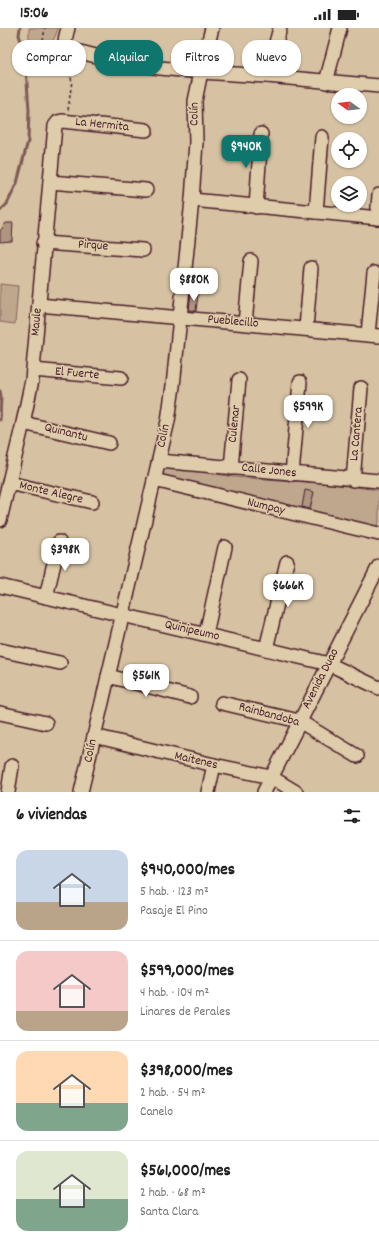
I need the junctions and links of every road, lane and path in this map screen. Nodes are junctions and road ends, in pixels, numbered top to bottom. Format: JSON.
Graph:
{"nodes":[{"id":1,"x":45,"y":28,"type":"edge"},
{"id":2,"x":68,"y":28,"type":"edge"},
{"id":3,"x":212,"y":28,"type":"edge"},
{"id":4,"x":280,"y":28,"type":"edge"},
{"id":5,"x":340,"y":28,"type":"edge"},
{"id":6,"x":43,"y":40,"type":"edge"},
{"id":7,"x":65,"y":40,"type":"edge"},
{"id":8,"x":209,"y":40,"type":"edge"},
{"id":9,"x":277,"y":40,"type":"edge"},
{"id":10,"x":86,"y":54,"type":"edge"},
{"id":11,"x":171,"y":69,"type":"edge"},
{"id":12,"x":70,"y":76,"type":"edge"},
{"id":13,"x":199,"y":76,"type":"edge"},
{"id":14,"x":267,"y":76,"type":"edge"},
{"id":15,"x":326,"y":82,"type":"junction"},
{"id":16,"x":379,"y":86,"type":"edge"},
{"id":17,"x":58,"y":122,"type":"junction"},
{"id":18,"x":146,"y":130,"type":"dead end"},
{"id":19,"x":261,"y":134,"type":"dead end"},
{"id":20,"x":322,"y":137,"type":"dead end"},
{"id":21,"x":50,"y":182,"type":"junction"},
{"id":22,"x":146,"y":190,"type":"dead end"},
{"id":23,"x":379,"y":195,"type":"edge"},
{"id":24,"x":192,"y":200,"type":"junction"},
{"id":25,"x":256,"y":207,"type":"junction"},
{"id":26,"x":316,"y":212,"type":"junction"},
{"id":27,"x":378,"y":218,"type":"edge"},
{"id":28,"x":43,"y":243,"type":"junction"},
{"id":29,"x":143,"y":250,"type":"dead end"},
{"id":30,"x":251,"y":260,"type":"dead end"},
{"id":31,"x":311,"y":268,"type":"dead end"},
{"id":32,"x":374,"y":273,"type":"dead end"},
{"id":33,"x":39,"y":305,"type":"junction"},
{"id":34,"x":180,"y":317,"type":"junction"},
{"id":35,"x":245,"y":323,"type":"junction"},
{"id":36,"x":306,"y":328,"type":"junction"},
{"id":37,"x":373,"y":335,"type":"edge"},
{"id":38,"x":33,"y":370,"type":"junction"},
{"id":39,"x":121,"y":378,"type":"dead end"},
{"id":40,"x":239,"y":380,"type":"dead end"},
{"id":41,"x":300,"y":382,"type":"dead end"},
{"id":42,"x":361,"y":388,"type":"dead end"},
{"id":43,"x":23,"y":423,"type":"junction"},
{"id":44,"x":109,"y":444,"type":"dead end"},
{"id":45,"x":159,"y":461,"type":"junction"},
{"id":46,"x":231,"y":468,"type":"junction"},
{"id":47,"x":292,"y":474,"type":"junction"},
{"id":48,"x":154,"y":480,"type":"junction"},
{"id":49,"x":353,"y":480,"type":"junction"},
{"id":50,"x":379,"y":481,"type":"edge"},
{"id":51,"x":9,"y":483,"type":"junction"},
{"id":52,"x":92,"y":502,"type":"dead end"},
{"id":53,"x":0,"y":520,"type":"edge"},
{"id":54,"x":379,"y":534,"type":"edge"},
{"id":55,"x":59,"y":542,"type":"dead end"},
{"id":56,"x":225,"y":547,"type":"dead end"},
{"id":57,"x":287,"y":562,"type":"dead end"},
{"id":58,"x":379,"y":566,"type":"edge"},
{"id":59,"x":0,"y":586,"type":"edge"},
{"id":60,"x":375,"y":586,"type":"edge"},
{"id":61,"x":46,"y":596,"type":"junction"},
{"id":62,"x":122,"y":615,"type":"junction"},
{"id":63,"x":206,"y":634,"type":"junction"},
{"id":64,"x":266,"y":649,"type":"junction"},
{"id":65,"x":0,"y":650,"type":"edge"},
{"id":66,"x":60,"y":663,"type":"dead end"},
{"id":67,"x":329,"y":664,"type":"junction"},
{"id":68,"x":108,"y":676,"type":"junction"},
{"id":69,"x":379,"y":688,"type":"edge"},
{"id":70,"x":190,"y":697,"type":"dead end"},
{"id":71,"x":222,"y":703,"type":"dead end"},
{"id":72,"x":0,"y":713,"type":"edge"},
{"id":73,"x":299,"y":722,"type":"junction"},
{"id":74,"x":46,"y":723,"type":"dead end"},
{"id":75,"x":94,"y":736,"type":"junction"},
{"id":76,"x":357,"y":756,"type":"dead end"},
{"id":77,"x":214,"y":765,"type":"junction"},
{"id":78,"x":12,"y":766,"type":"dead end"},
{"id":79,"x":271,"y":777,"type":"junction"},
{"id":80,"x":8,"y":792,"type":"edge"},
{"id":81,"x":82,"y":792,"type":"edge"},
{"id":82,"x":208,"y":792,"type":"edge"},
{"id":83,"x":264,"y":792,"type":"edge"},
{"id":84,"x":296,"y":792,"type":"edge"}],
"edges":[{"from":1,"to":6,"type":"path"},
{"from":2,"to":7,"type":"street"},
{"from":3,"to":8,"type":"street","name":"Colín"},
{"from":4,"to":9,"type":"street"},
{"from":5,"to":15,"type":"street"},
{"from":10,"to":11,"type":"street"},
{"from":12,"to":17,"type":"path"},
{"from":13,"to":24,"type":"street","name":"Colín"},
{"from":14,"to":15,"type":"street"},
{"from":15,"to":16,"type":"street"},
{"from":17,"to":18,"type":"street","name":"La Hermita"},
{"from":17,"to":21,"type":"street","name":"Maule"},
{"from":19,"to":25,"type":"street"},
{"from":20,"to":26,"type":"street"},
{"from":21,"to":22,"type":"street"},
{"from":21,"to":28,"type":"street","name":"Maule"},
{"from":23,"to":27,"type":"street"},
{"from":24,"to":25,"type":"street"},
{"from":24,"to":34,"type":"street","name":"Colín"},
{"from":25,"to":26,"type":"street"},
{"from":26,"to":27,"type":"street"},
{"from":28,"to":29,"type":"street","name":"Pirque"},
{"from":28,"to":33,"type":"street","name":"Maule"},
{"from":30,"to":35,"type":"street"},
{"from":31,"to":36,"type":"street"},
{"from":32,"to":37,"type":"street"},
{"from":33,"to":34,"type":"street","name":"Pueblecillo"},
{"from":33,"to":38,"type":"street","name":"Maule"},
{"from":34,"to":35,"type":"street","name":"Pueblecillo"},
{"from":34,"to":45,"type":"street","name":"Colín"},
{"from":35,"to":36,"type":"street","name":"Pueblecillo"},
{"from":36,"to":37,"type":"street","name":"Pueblecillo"},
{"from":38,"to":39,"type":"street","name":"El Fuerte"},
{"from":38,"to":43,"type":"street","name":"Maule"},
{"from":40,"to":46,"type":"street","name":"Culenar"},
{"from":41,"to":47,"type":"street"},
{"from":42,"to":49,"type":"street","name":"La Cantera"},
{"from":43,"to":44,"type":"street","name":"Quinantu"},
{"from":43,"to":51,"type":"street","name":"Maule"},
{"from":45,"to":46,"type":"street","name":"Calle Jones"},
{"from":45,"to":48,"type":"street","name":"Colín"},
{"from":46,"to":47,"type":"street","name":"Calle Jones"},
{"from":47,"to":49,"type":"street","name":"Calle Jones"},
{"from":48,"to":54,"type":"street","name":"Numpay"},
{"from":48,"to":62,"type":"street","name":"Colín"},
{"from":49,"to":50,"type":"street","name":"Calle Jones"},
{"from":51,"to":52,"type":"street","name":"Monte Alegre"},
{"from":51,"to":53,"type":"street","name":"Maule"},
{"from":55,"to":61,"type":"street"},
{"from":56,"to":63,"type":"street"},
{"from":57,"to":64,"type":"street"},
{"from":58,"to":60,"type":"street","name":"Avenida Duao"},
{"from":59,"to":61,"type":"street","name":"Quinipeumo"},
{"from":60,"to":67,"type":"street","name":"Avenida Duao"},
{"from":61,"to":62,"type":"street","name":"Quinipeumo"},
{"from":62,"to":63,"type":"street","name":"Quinipeumo"},
{"from":62,"to":68,"type":"street","name":"Colín"},
{"from":63,"to":64,"type":"street","name":"Quinipeumo"},
{"from":64,"to":67,"type":"street","name":"Quinipeumo"},
{"from":65,"to":66,"type":"street"},
{"from":67,"to":69,"type":"street","name":"Quinipeumo"},
{"from":67,"to":73,"type":"street","name":"Avenida Duao"},
{"from":68,"to":70,"type":"street"},
{"from":68,"to":75,"type":"street","name":"Colín"},
{"from":71,"to":73,"type":"street","name":"Rainbandoba"},
{"from":72,"to":74,"type":"street"},
{"from":73,"to":76,"type":"street","name":"Rainbandoba"},
{"from":73,"to":79,"type":"street","name":"Avenida Duao"},
{"from":75,"to":77,"type":"street","name":"Maitenes"},
{"from":75,"to":81,"type":"street","name":"Colín"},
{"from":77,"to":79,"type":"street","name":"Maitenes"},
{"from":77,"to":82,"type":"street"},
{"from":78,"to":80,"type":"street"},
{"from":79,"to":83,"type":"street","name":"Avenida Duao"},
{"from":79,"to":84,"type":"street","name":"Maitenes"}]}
